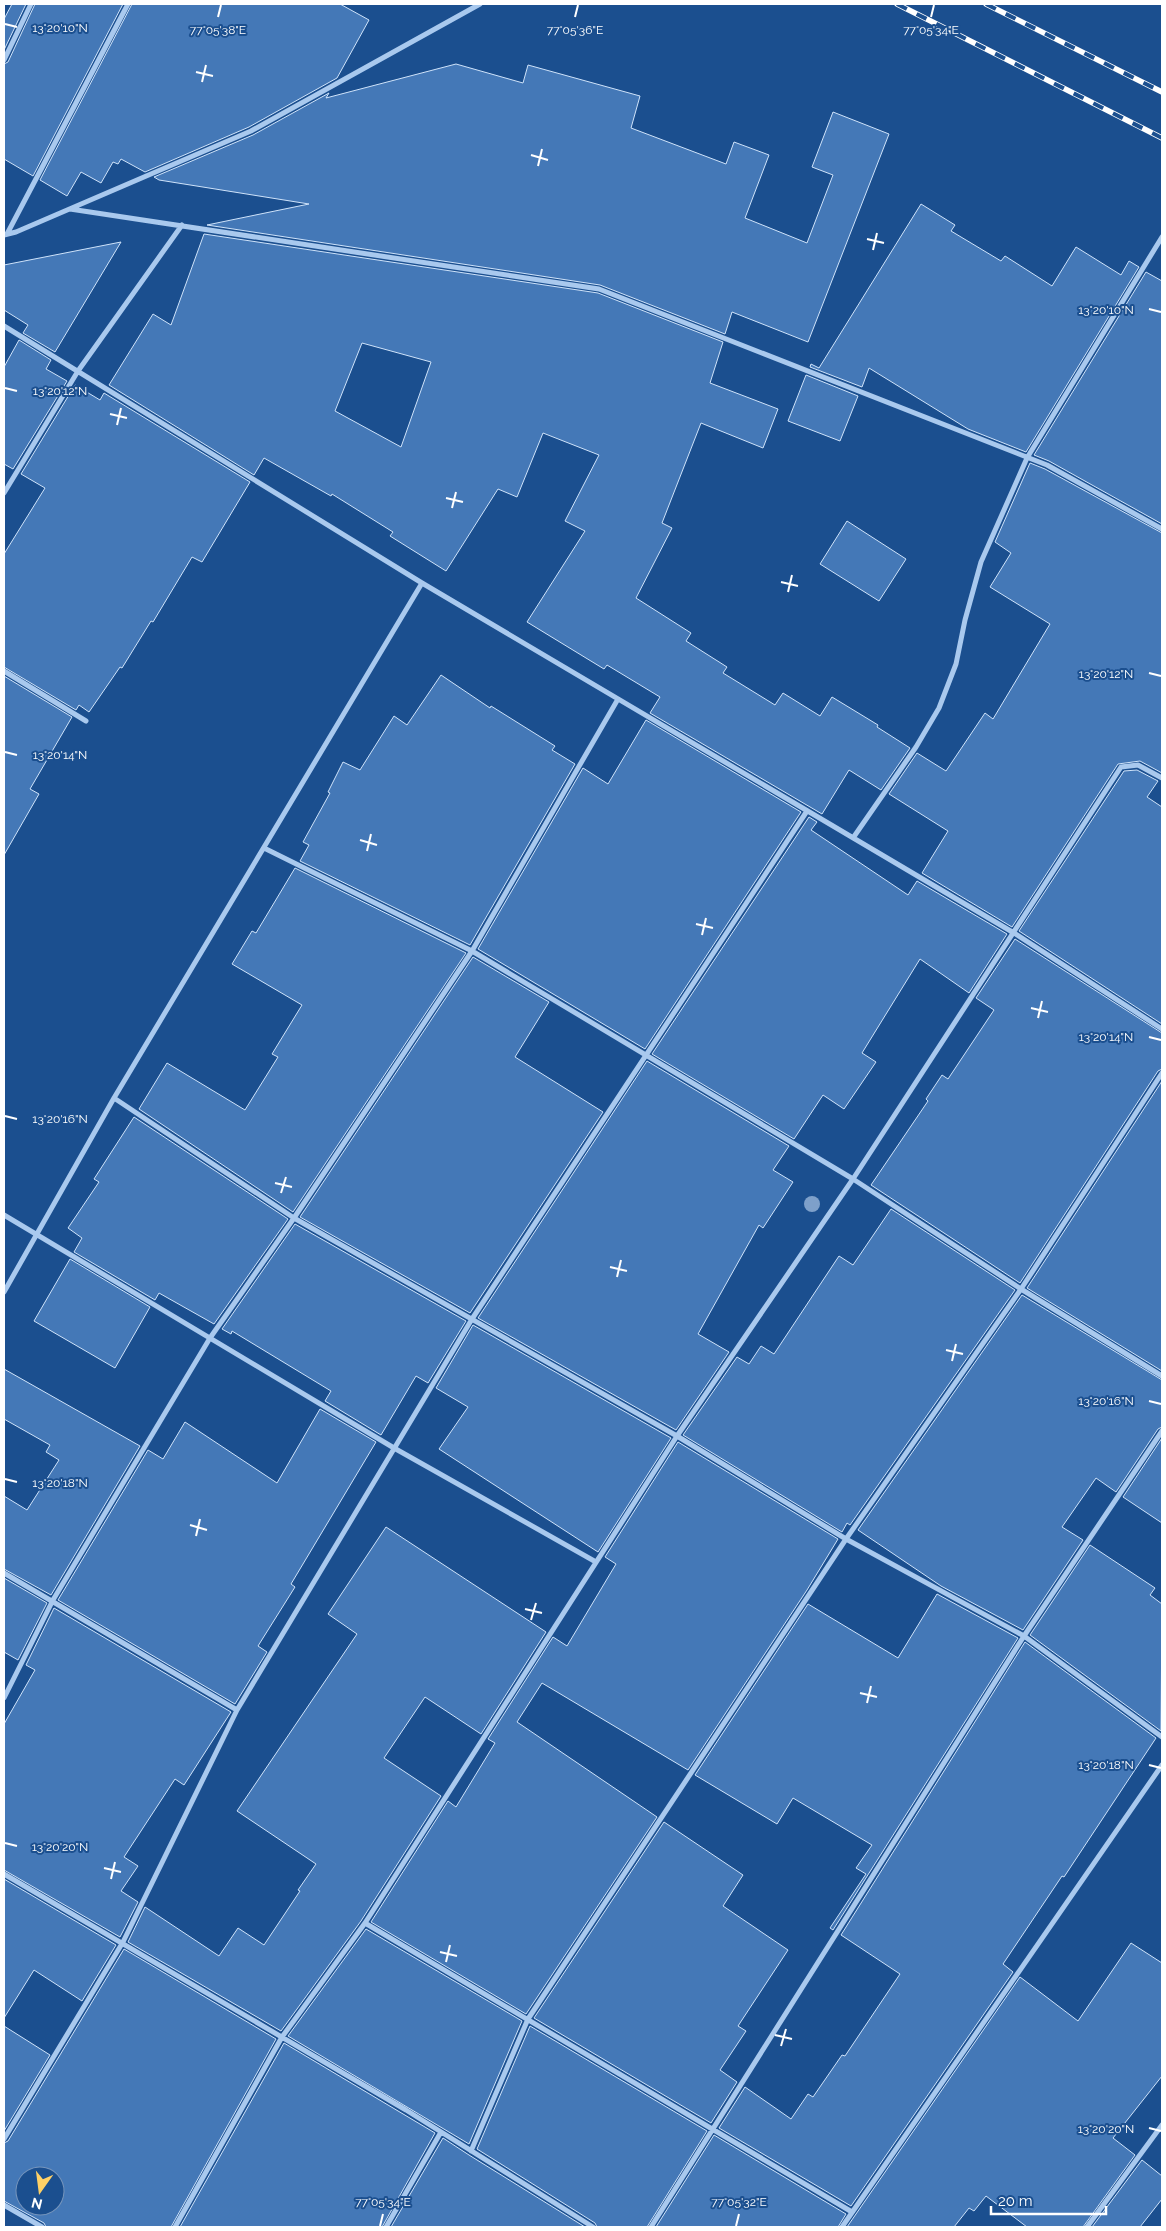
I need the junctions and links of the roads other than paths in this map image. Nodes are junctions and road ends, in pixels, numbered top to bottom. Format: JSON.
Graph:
{"nodes":[{"id":1,"x":31,"y":4,"type":"edge"},
{"id":2,"x":128,"y":4,"type":"edge"},
{"id":3,"x":480,"y":4,"type":"edge"},
{"id":4,"x":4,"y":60,"type":"edge"},
{"id":5,"x":70,"y":209,"type":"junction"},
{"id":6,"x":182,"y":225,"type":"junction"},
{"id":7,"x":5,"y":234,"type":"edge"},
{"id":8,"x":1162,"y":237,"type":"edge"},
{"id":9,"x":4,"y":326,"type":"edge"},
{"id":10,"x":78,"y":371,"type":"junction"},
{"id":11,"x":1027,"y":458,"type":"junction"},
{"id":12,"x":4,"y":493,"type":"edge"},
{"id":13,"x":1162,"y":529,"type":"edge"},
{"id":14,"x":422,"y":583,"type":"junction"},
{"id":15,"x":4,"y":671,"type":"edge"},
{"id":16,"x":618,"y":699,"type":"junction"},
{"id":17,"x":86,"y":721,"type":"dead end"},
{"id":18,"x":1162,"y":778,"type":"edge"},
{"id":19,"x":807,"y":812,"type":"junction"},
{"id":20,"x":853,"y":838,"type":"junction"},
{"id":21,"x":264,"y":848,"type":"junction"},
{"id":22,"x":1014,"y":932,"type":"junction"},
{"id":23,"x":472,"y":951,"type":"junction"},
{"id":24,"x":1162,"y":1029,"type":"edge"},
{"id":25,"x":646,"y":1055,"type":"junction"},
{"id":26,"x":1162,"y":1073,"type":"edge"},
{"id":27,"x":114,"y":1098,"type":"junction"},
{"id":28,"x":853,"y":1179,"type":"junction"},
{"id":29,"x":4,"y":1215,"type":"edge"},
{"id":30,"x":294,"y":1218,"type":"junction"},
{"id":31,"x":37,"y":1234,"type":"junction"},
{"id":32,"x":1021,"y":1289,"type":"junction"},
{"id":33,"x":4,"y":1292,"type":"edge"},
{"id":34,"x":472,"y":1318,"type":"junction"},
{"id":35,"x":210,"y":1338,"type":"junction"},
{"id":36,"x":1162,"y":1376,"type":"edge"},
{"id":37,"x":1162,"y":1431,"type":"edge"},
{"id":38,"x":677,"y":1436,"type":"junction"},
{"id":39,"x":394,"y":1448,"type":"junction"},
{"id":40,"x":846,"y":1539,"type":"junction"},
{"id":41,"x":596,"y":1562,"type":"junction"},
{"id":42,"x":4,"y":1573,"type":"edge"},
{"id":43,"x":52,"y":1600,"type":"junction"},
{"id":44,"x":1024,"y":1636,"type":"junction"},
{"id":45,"x":4,"y":1698,"type":"edge"},
{"id":46,"x":237,"y":1710,"type":"junction"},
{"id":47,"x":1162,"y":1737,"type":"edge"},
{"id":48,"x":1162,"y":1765,"type":"edge"},
{"id":49,"x":4,"y":1874,"type":"edge"},
{"id":50,"x":365,"y":1923,"type":"junction"},
{"id":51,"x":122,"y":1942,"type":"junction"},
{"id":52,"x":528,"y":2019,"type":"junction"},
{"id":53,"x":282,"y":2037,"type":"junction"},
{"id":54,"x":1162,"y":2125,"type":"edge"},
{"id":55,"x":714,"y":2130,"type":"junction"},
{"id":56,"x":441,"y":2132,"type":"junction"},
{"id":57,"x":4,"y":2139,"type":"edge"},
{"id":58,"x":471,"y":2151,"type":"junction"},
{"id":59,"x":4,"y":2204,"type":"edge"},
{"id":60,"x":852,"y":2212,"type":"junction"},
{"id":61,"x":42,"y":2227,"type":"edge"},
{"id":62,"x":175,"y":2227,"type":"edge"},
{"id":63,"x":386,"y":2227,"type":"edge"},
{"id":64,"x":592,"y":2227,"type":"edge"},
{"id":65,"x":651,"y":2227,"type":"edge"},
{"id":66,"x":842,"y":2227,"type":"edge"},
{"id":67,"x":1087,"y":2227,"type":"edge"}],
"edges":[{"from":1,"to":4,"type":"street"},
{"from":2,"to":7,"type":"street"},
{"from":3,"to":5,"type":"street"},
{"from":5,"to":6,"type":"street"},
{"from":5,"to":7,"type":"street"},
{"from":6,"to":10,"type":"street"},
{"from":6,"to":11,"type":"street"},
{"from":8,"to":11,"type":"street"},
{"from":9,"to":10,"type":"street"},
{"from":10,"to":12,"type":"street"},
{"from":10,"to":14,"type":"street"},
{"from":11,"to":13,"type":"street"},
{"from":11,"to":20,"type":"street"},
{"from":14,"to":16,"type":"street"},
{"from":14,"to":21,"type":"street"},
{"from":15,"to":17,"type":"street"},
{"from":16,"to":19,"type":"street"},
{"from":16,"to":23,"type":"street"},
{"from":18,"to":22,"type":"street"},
{"from":19,"to":20,"type":"street"},
{"from":19,"to":25,"type":"street"},
{"from":20,"to":22,"type":"street"},
{"from":21,"to":23,"type":"street"},
{"from":21,"to":27,"type":"street"},
{"from":22,"to":24,"type":"street"},
{"from":22,"to":28,"type":"street"},
{"from":23,"to":25,"type":"street"},
{"from":23,"to":30,"type":"street"},
{"from":25,"to":28,"type":"street"},
{"from":25,"to":34,"type":"street"},
{"from":26,"to":32,"type":"street"},
{"from":27,"to":30,"type":"street"},
{"from":27,"to":31,"type":"street"},
{"from":28,"to":32,"type":"street"},
{"from":28,"to":38,"type":"street"},
{"from":29,"to":31,"type":"street"},
{"from":30,"to":34,"type":"street"},
{"from":30,"to":35,"type":"street"},
{"from":31,"to":33,"type":"street"},
{"from":31,"to":35,"type":"street"},
{"from":32,"to":36,"type":"street"},
{"from":32,"to":40,"type":"street"},
{"from":34,"to":38,"type":"street"},
{"from":34,"to":39,"type":"street"},
{"from":35,"to":39,"type":"street"},
{"from":35,"to":43,"type":"street"},
{"from":37,"to":44,"type":"street"},
{"from":38,"to":40,"type":"street"},
{"from":38,"to":41,"type":"street"},
{"from":39,"to":41,"type":"street"},
{"from":39,"to":46,"type":"street"},
{"from":40,"to":44,"type":"street"},
{"from":40,"to":52,"type":"street"},
{"from":41,"to":50,"type":"street"},
{"from":42,"to":43,"type":"street"},
{"from":43,"to":45,"type":"street"},
{"from":43,"to":46,"type":"street"},
{"from":44,"to":47,"type":"street"},
{"from":44,"to":55,"type":"street"},
{"from":46,"to":51,"type":"street"},
{"from":48,"to":60,"type":"street"},
{"from":49,"to":51,"type":"street"},
{"from":50,"to":52,"type":"street"},
{"from":50,"to":53,"type":"street"},
{"from":51,"to":53,"type":"street"},
{"from":51,"to":57,"type":"street"},
{"from":52,"to":55,"type":"street"},
{"from":52,"to":58,"type":"street"},
{"from":53,"to":56,"type":"street"},
{"from":53,"to":62,"type":"street"},
{"from":54,"to":67,"type":"street"},
{"from":55,"to":60,"type":"street"},
{"from":55,"to":65,"type":"street"},
{"from":56,"to":58,"type":"street"},
{"from":56,"to":63,"type":"street"},
{"from":58,"to":64,"type":"street"},
{"from":59,"to":61,"type":"street"},
{"from":60,"to":66,"type":"street"}]}
